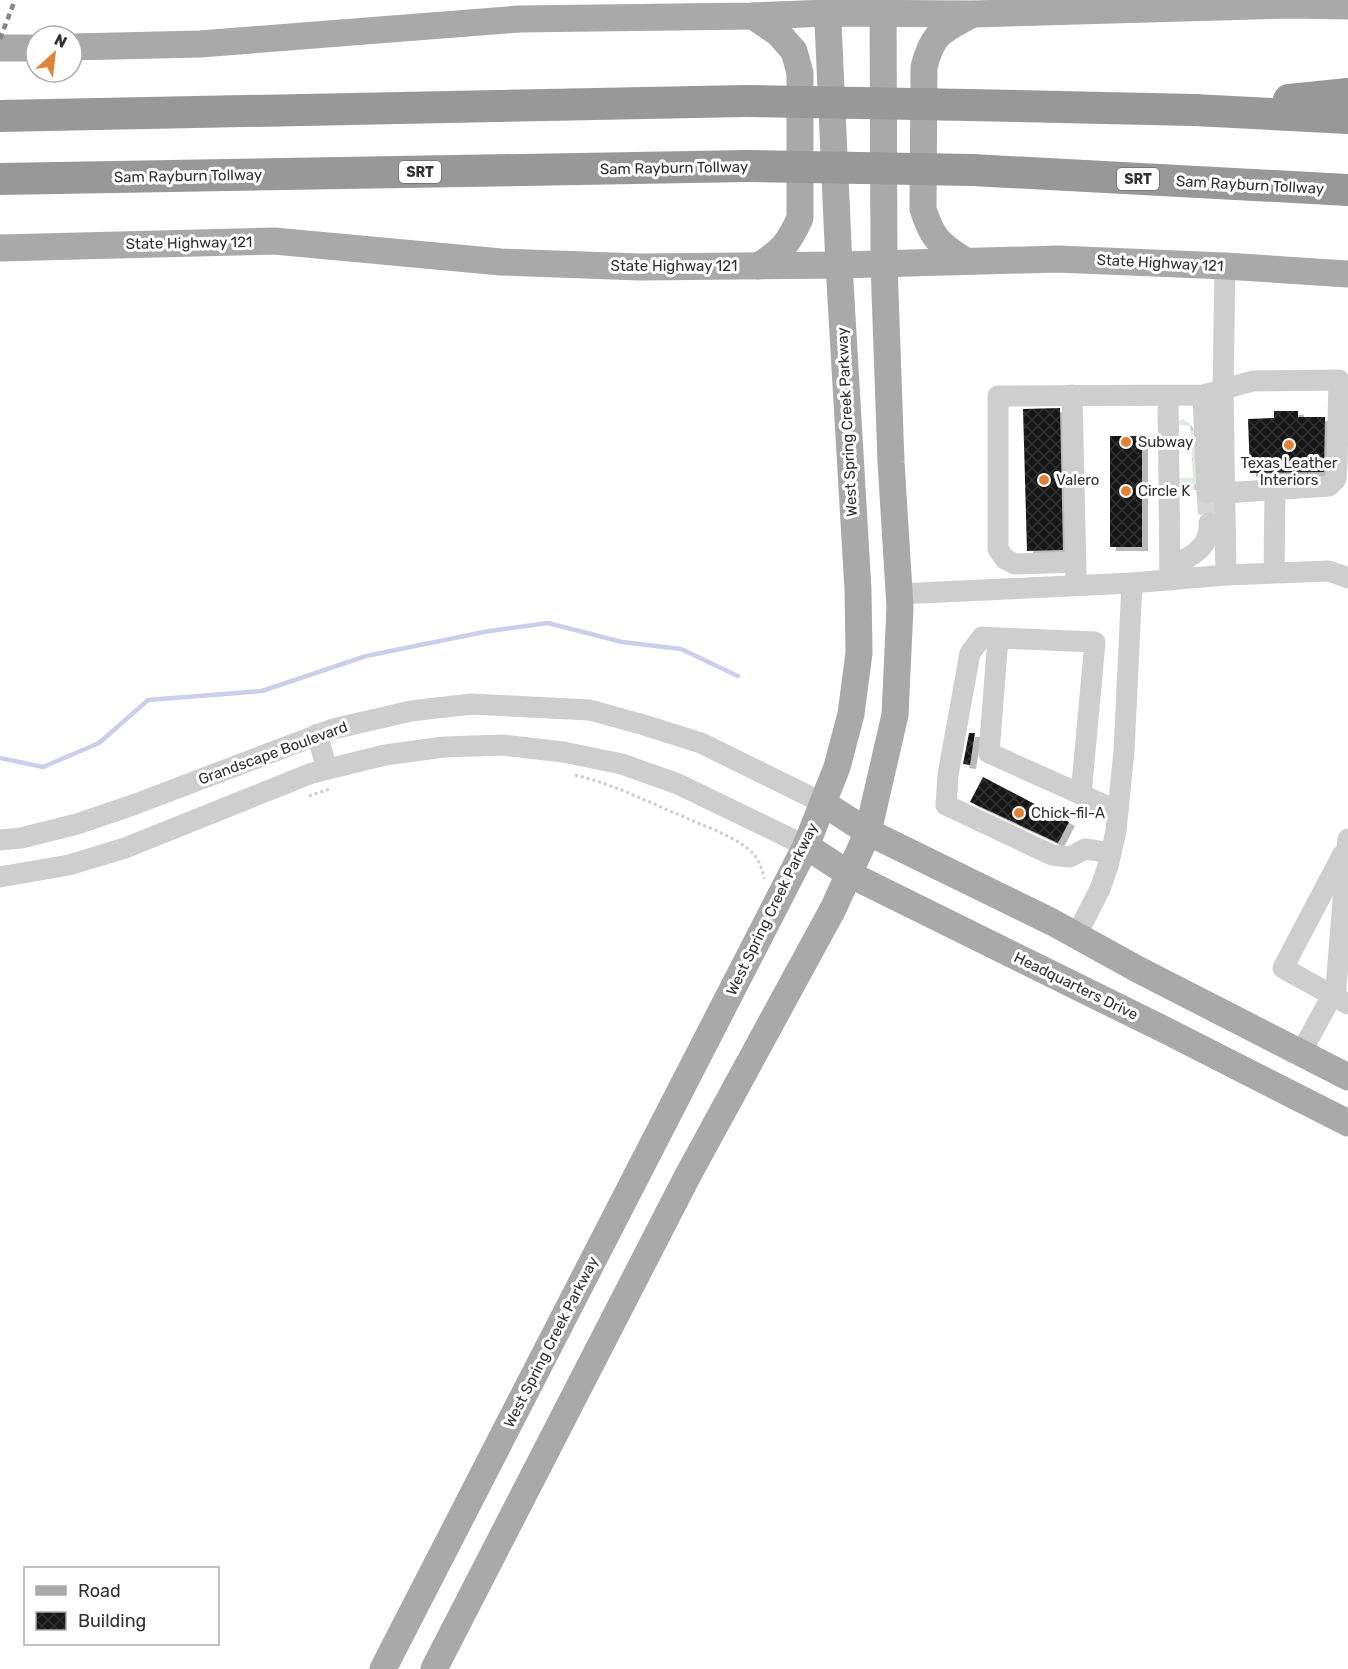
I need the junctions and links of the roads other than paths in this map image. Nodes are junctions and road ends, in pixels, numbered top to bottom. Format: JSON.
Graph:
{"nodes":[{"id":1,"x":883,"y":6,"type":"edge"},
{"id":2,"x":1348,"y":6,"type":"edge"},
{"id":3,"x":827,"y":7,"type":"edge"},
{"id":4,"x":972,"y":14,"type":"junction"},
{"id":5,"x":753,"y":16,"type":"junction"},
{"id":6,"x":84,"y":47,"type":"edge"},
{"id":7,"x":0,"y":48,"type":"edge"},
{"id":8,"x":24,"y":48,"type":"edge"},
{"id":9,"x":1348,"y":94,"type":"edge"},
{"id":10,"x":1194,"y":110,"type":"junction"},
{"id":11,"x":0,"y":116,"type":"edge"},
{"id":12,"x":1348,"y":118,"type":"edge"},
{"id":13,"x":0,"y":179,"type":"edge"},
{"id":14,"x":1305,"y":187,"type":"junction"},
{"id":15,"x":1348,"y":190,"type":"edge"},
{"id":16,"x":1348,"y":199,"type":"edge"},
{"id":17,"x":0,"y":248,"type":"edge"},
{"id":18,"x":964,"y":260,"type":"junction"},
{"id":19,"x":884,"y":263,"type":"junction"},
{"id":20,"x":839,"y":265,"type":"junction"},
{"id":21,"x":758,"y":266,"type":"junction"},
{"id":22,"x":1225,"y":266,"type":"junction"},
{"id":23,"x":1348,"y":274,"type":"edge"},
{"id":24,"x":1213,"y":393,"type":"junction"},
{"id":25,"x":1072,"y":395,"type":"junction"},
{"id":26,"x":1168,"y":396,"type":"junction"},
{"id":27,"x":1275,"y":490,"type":"junction"},
{"id":28,"x":1216,"y":493,"type":"junction"},
{"id":29,"x":1209,"y":523,"type":"tunnel mouth"},
{"id":30,"x":1076,"y":562,"type":"junction"},
{"id":31,"x":1274,"y":572,"type":"junction"},
{"id":32,"x":1170,"y":573,"type":"junction"},
{"id":33,"x":1226,"y":575,"type":"junction"},
{"id":34,"x":1348,"y":578,"type":"edge"},
{"id":35,"x":1132,"y":583,"type":"junction"},
{"id":36,"x":1076,"y":586,"type":"junction"},
{"id":37,"x":899,"y":594,"type":"junction"},
{"id":38,"x":998,"y":638,"type":"junction"},
{"id":39,"x":1095,"y":642,"type":"junction"},
{"id":40,"x":1130,"y":643,"type":"junction"},
{"id":41,"x":317,"y":734,"type":"junction"},
{"id":42,"x":330,"y":779,"type":"junction"},
{"id":43,"x":1081,"y":795,"type":"junction"},
{"id":44,"x":823,"y":803,"type":"junction"},
{"id":45,"x":1118,"y":812,"type":"junction"},
{"id":46,"x":868,"y":832,"type":"junction"},
{"id":47,"x":1348,"y":839,"type":"edge"},
{"id":48,"x":0,"y":840,"type":"edge"},
{"id":49,"x":806,"y":846,"type":"junction"},
{"id":50,"x":1347,"y":846,"type":"edge"},
{"id":51,"x":1111,"y":853,"type":"junction"},
{"id":52,"x":849,"y":874,"type":"junction"},
{"id":53,"x":0,"y":877,"type":"edge"},
{"id":54,"x":1076,"y":936,"type":"junction"},
{"id":55,"x":1341,"y":994,"type":"edge"},
{"id":56,"x":1301,"y":1053,"type":"junction"},
{"id":57,"x":1348,"y":1077,"type":"edge"},
{"id":58,"x":1283,"y":1090,"type":"junction"},
{"id":59,"x":1348,"y":1123,"type":"edge"},
{"id":60,"x":501,"y":1439,"type":"junction"},
{"id":61,"x":538,"y":1464,"type":"junction"},
{"id":62,"x":383,"y":1669,"type":"edge"},
{"id":63,"x":434,"y":1669,"type":"edge"}],
"edges":[{"from":1,"to":3,"type":"main road"},
{"from":1,"to":4,"type":"main road"},
{"from":1,"to":19,"type":"main road"},
{"from":2,"to":4,"type":"main road"},
{"from":3,"to":5,"type":"main road"},
{"from":3,"to":20,"type":"main road","name":"West Spring Creek Parkway"},
{"from":4,"to":18,"type":"main road"},
{"from":5,"to":6,"type":"main road"},
{"from":5,"to":21,"type":"main road"},
{"from":7,"to":8,"type":"main road"},
{"from":9,"to":10,"type":"highway"},
{"from":10,"to":11,"type":"highway","bridge":true},
{"from":10,"to":12,"type":"highway"},
{"from":13,"to":14,"type":"highway","name":"Sam Rayburn Tollway","number":"SRT","bridge":true},
{"from":14,"to":15,"type":"highway","name":"Sam Rayburn Tollway","number":"SRT"},
{"from":14,"to":16,"type":"highway"},
{"from":17,"to":21,"type":"main road","name":"State Highway 121"},
{"from":18,"to":19,"type":"main road","name":"State Highway 121"},
{"from":18,"to":22,"type":"main road","name":"State Highway 121"},
{"from":19,"to":20,"type":"main road","name":"State Highway 121"},
{"from":19,"to":37,"type":"main road"},
{"from":20,"to":21,"type":"main road","name":"State Highway 121"},
{"from":20,"to":44,"type":"main road","name":"West Spring Creek Parkway"},
{"from":22,"to":23,"type":"main road","name":"State Highway 121"},
{"from":22,"to":24,"type":"street"},
{"from":24,"to":26,"type":"street"},
{"from":24,"to":27,"type":"street"},
{"from":24,"to":28,"type":"street"},
{"from":25,"to":26,"type":"street"},
{"from":25,"to":30,"type":"street"},
{"from":25,"to":30,"type":"street"},
{"from":26,"to":32,"type":"street"},
{"from":27,"to":28,"type":"street"},
{"from":27,"to":31,"type":"street"},
{"from":28,"to":33,"type":"street"},
{"from":29,"to":32,"type":"street"},
{"from":30,"to":36,"type":"street"},
{"from":31,"to":33,"type":"street"},
{"from":31,"to":34,"type":"street"},
{"from":32,"to":33,"type":"street"},
{"from":32,"to":35,"type":"street"},
{"from":35,"to":36,"type":"street"},
{"from":35,"to":40,"type":"street"},
{"from":36,"to":37,"type":"street"},
{"from":37,"to":46,"type":"main road"},
{"from":38,"to":39,"type":"street"},
{"from":38,"to":43,"type":"street"},
{"from":38,"to":51,"type":"street"},
{"from":39,"to":40,"type":"street"},
{"from":39,"to":43,"type":"street"},
{"from":40,"to":45,"type":"street"},
{"from":41,"to":42,"type":"street"},
{"from":41,"to":44,"type":"street","name":"Grandscape Boulevard"},
{"from":41,"to":48,"type":"street","name":"Grandscape Boulevard"},
{"from":42,"to":49,"type":"street"},
{"from":42,"to":53,"type":"street"},
{"from":43,"to":45,"type":"street"},
{"from":44,"to":46,"type":"main road"},
{"from":44,"to":49,"type":"main road","name":"West Spring Creek Parkway"},
{"from":45,"to":51,"type":"street"},
{"from":46,"to":52,"type":"main road"},
{"from":46,"to":54,"type":"main road"},
{"from":47,"to":50,"type":"street"},
{"from":49,"to":52,"type":"main road","name":"Headquarters Drive"},
{"from":49,"to":60,"type":"main road","name":"West Spring Creek Parkway"},
{"from":50,"to":55,"type":"street"},
{"from":50,"to":55,"type":"street"},
{"from":51,"to":54,"type":"street"},
{"from":52,"to":58,"type":"main road","name":"Headquarters Drive"},
{"from":52,"to":61,"type":"main road"},
{"from":54,"to":56,"type":"main road"},
{"from":55,"to":56,"type":"street"},
{"from":56,"to":57,"type":"main road"},
{"from":56,"to":58,"type":"main road"},
{"from":58,"to":59,"type":"main road","name":"Headquarters Drive"},
{"from":60,"to":61,"type":"main road"},
{"from":60,"to":62,"type":"main road","name":"West Spring Creek Parkway"},
{"from":61,"to":63,"type":"main road"}]}
